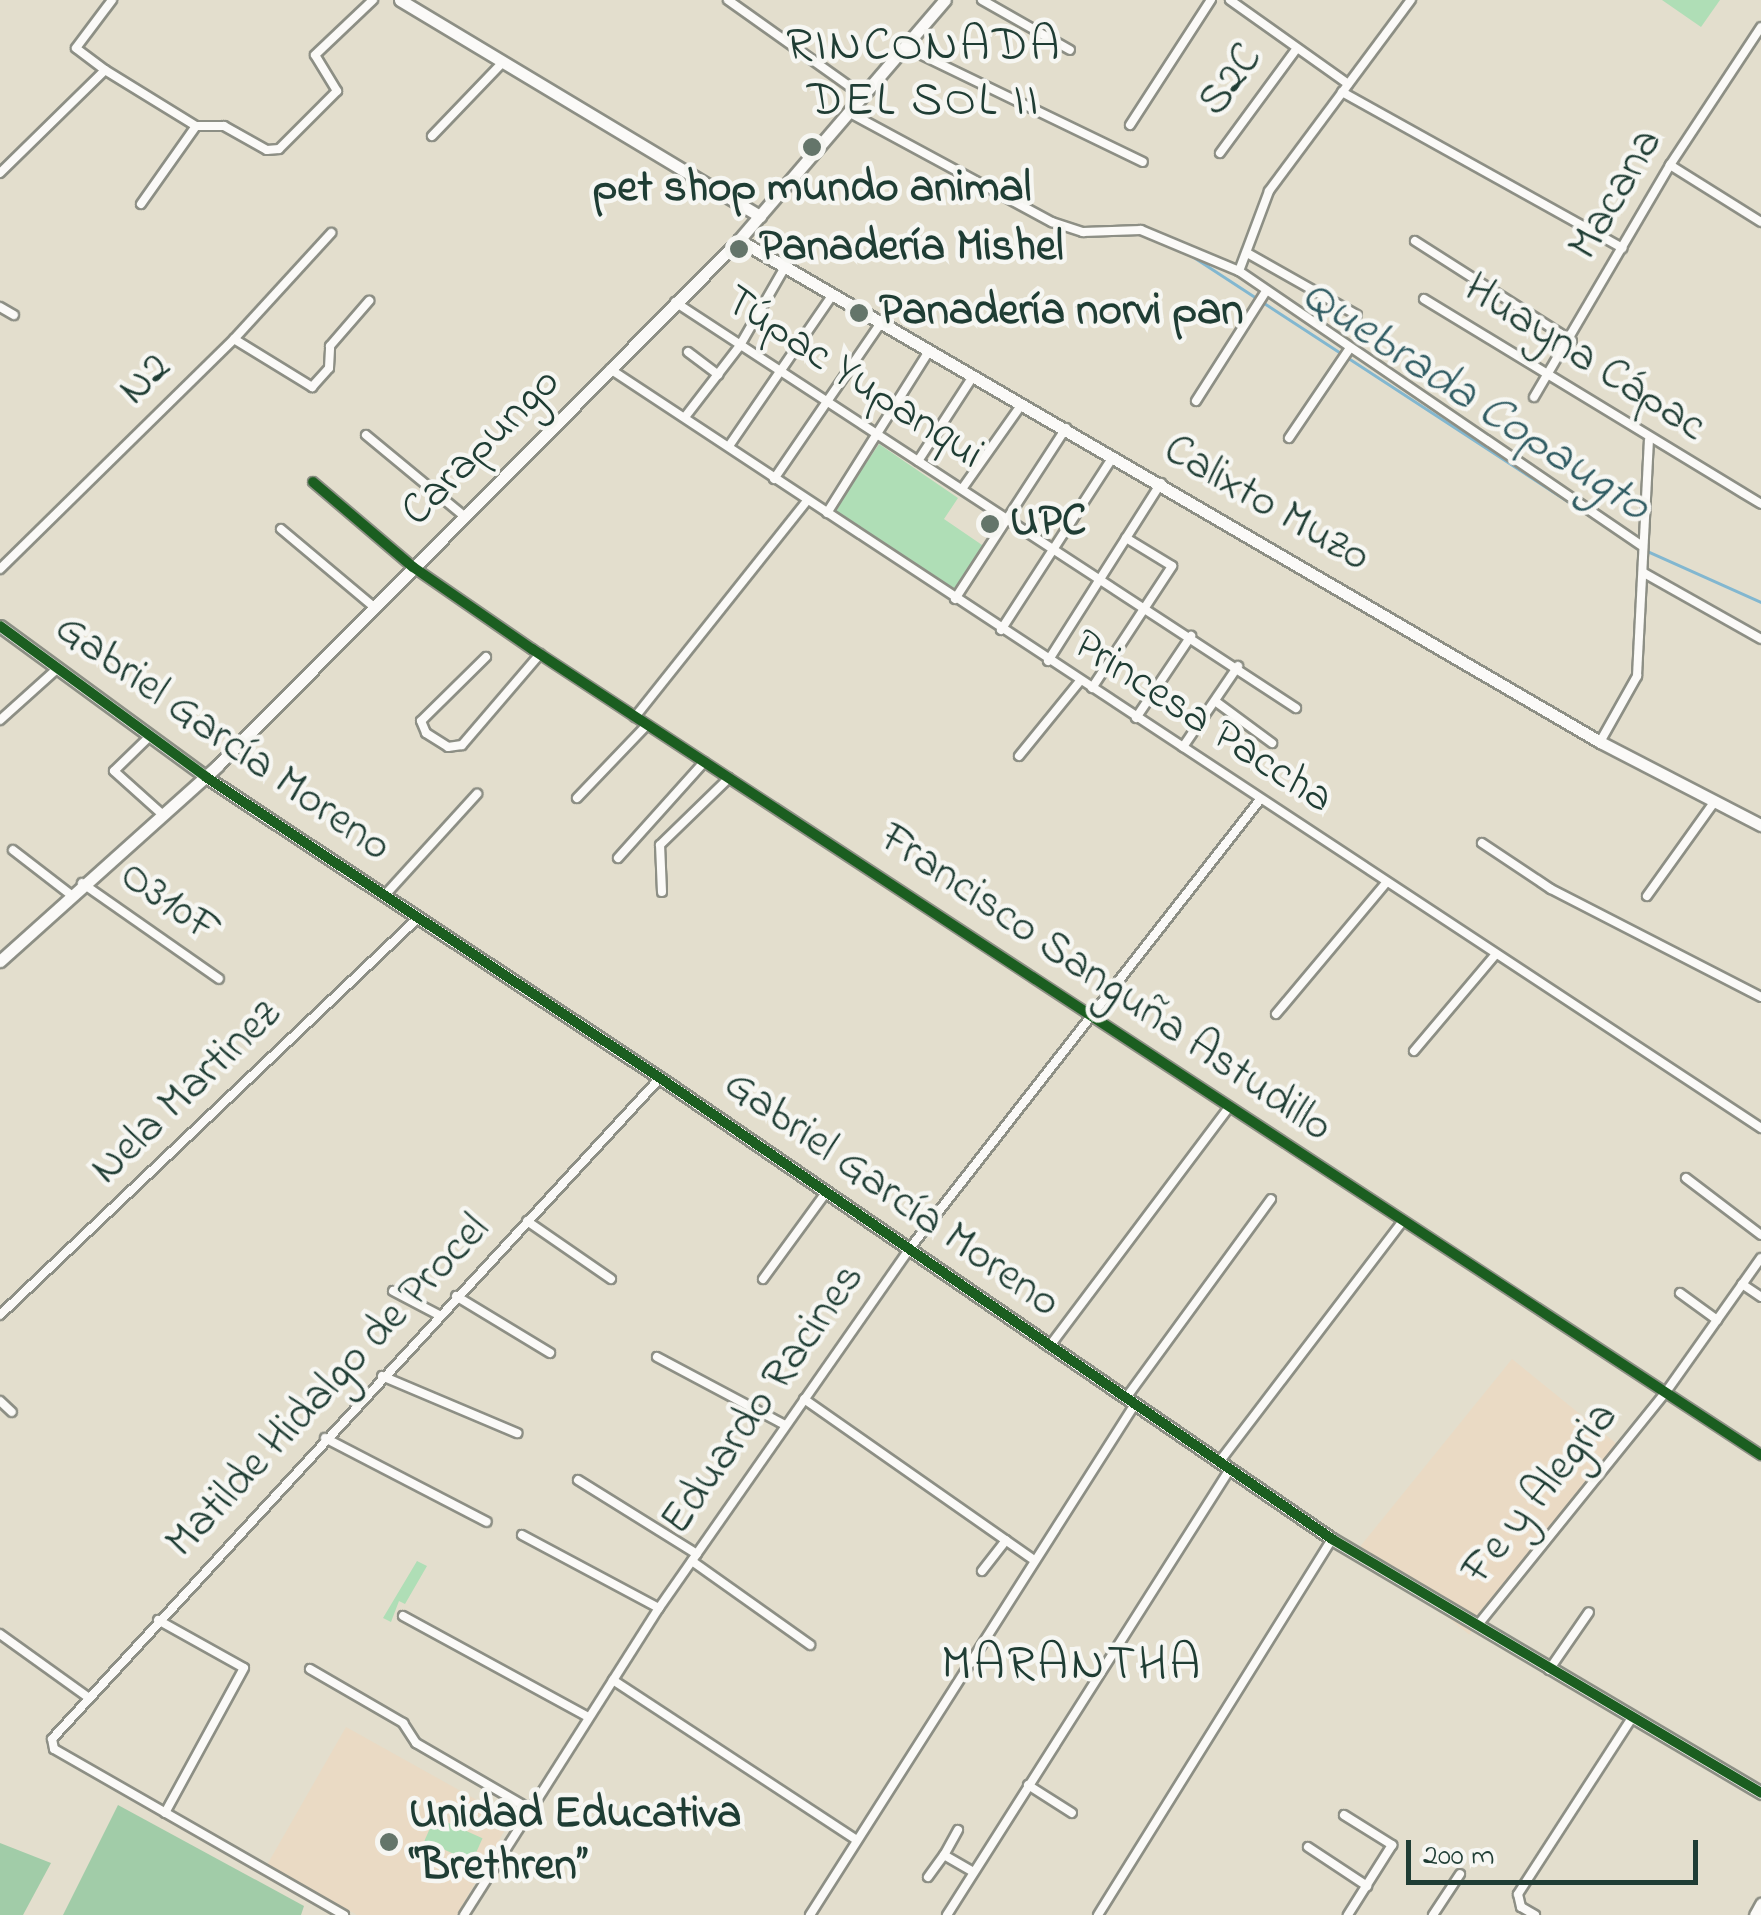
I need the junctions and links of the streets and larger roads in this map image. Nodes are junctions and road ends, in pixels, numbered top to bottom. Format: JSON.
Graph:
{"nodes":[{"id":1,"x":112,"y":0,"type":"edge"},
{"id":2,"x":373,"y":0,"type":"edge"},
{"id":3,"x":400,"y":0,"type":"edge"},
{"id":4,"x":728,"y":0,"type":"edge"},
{"id":5,"x":982,"y":0,"type":"edge"},
{"id":6,"x":1211,"y":0,"type":"edge"},
{"id":7,"x":1230,"y":0,"type":"edge"},
{"id":8,"x":1410,"y":0,"type":"edge"},
{"id":9,"x":940,"y":3,"type":"edge"},
{"id":10,"x":1761,"y":27,"type":"edge"},
{"id":11,"x":905,"y":47,"type":"junction"},
{"id":12,"x":1297,"y":48,"type":"junction"},
{"id":13,"x":1070,"y":50,"type":"dead end"},
{"id":14,"x":503,"y":62,"type":"junction"},
{"id":15,"x":105,"y":70,"type":"junction"},
{"id":16,"x":1345,"y":88,"type":"junction"},
{"id":17,"x":864,"y":96,"type":"junction"},
{"id":18,"x":850,"y":113,"type":"junction"},
{"id":19,"x":1130,"y":125,"type":"dead end"},
{"id":20,"x":196,"y":126,"type":"junction"},
{"id":21,"x":432,"y":136,"type":"dead end"},
{"id":22,"x":1220,"y":154,"type":"dead end"},
{"id":23,"x":1143,"y":162,"type":"dead end"},
{"id":24,"x":1670,"y":165,"type":"junction"},
{"id":25,"x":0,"y":173,"type":"edge"},
{"id":26,"x":141,"y":204,"type":"dead end"},
{"id":27,"x":760,"y":216,"type":"junction"},
{"id":28,"x":1761,"y":222,"type":"edge"},
{"id":29,"x":332,"y":233,"type":"dead end"},
{"id":30,"x":739,"y":240,"type":"junction"},
{"id":31,"x":1415,"y":241,"type":"dead end"},
{"id":32,"x":1622,"y":248,"type":"junction"},
{"id":33,"x":1249,"y":254,"type":"junction"},
{"id":34,"x":785,"y":267,"type":"junction"},
{"id":35,"x":1239,"y":271,"type":"junction"},
{"id":36,"x":1266,"y":291,"type":"junction"},
{"id":37,"x":833,"y":294,"type":"junction"},
{"id":38,"x":1424,"y":299,"type":"dead end"},
{"id":39,"x":369,"y":302,"type":"dead end"},
{"id":40,"x":675,"y":302,"type":"junction"},
{"id":41,"x":0,"y":306,"type":"edge"},
{"id":42,"x":14,"y":315,"type":"dead end"},
{"id":43,"x":1357,"y":315,"type":"dead end"},
{"id":44,"x":881,"y":323,"type":"junction"},
{"id":45,"x":234,"y":339,"type":"junction"},
{"id":46,"x":1572,"y":341,"type":"junction"},
{"id":47,"x":739,"y":347,"type":"junction"},
{"id":48,"x":1350,"y":348,"type":"junction"},
{"id":49,"x":930,"y":351,"type":"junction"},
{"id":50,"x":688,"y":352,"type":"dead end"},
{"id":51,"x":610,"y":369,"type":"junction"},
{"id":52,"x":780,"y":373,"type":"junction"},
{"id":53,"x":1550,"y":374,"type":"junction"},
{"id":54,"x":718,"y":375,"type":"junction"},
{"id":55,"x":972,"y":378,"type":"junction"},
{"id":56,"x":1534,"y":397,"type":"dead end"},
{"id":57,"x":1196,"y":400,"type":"dead end"},
{"id":58,"x":829,"y":404,"type":"junction"},
{"id":59,"x":1022,"y":404,"type":"junction"},
{"id":60,"x":686,"y":417,"type":"junction"},
{"id":61,"x":1066,"y":428,"type":"junction"},
{"id":62,"x":878,"y":435,"type":"junction"},
{"id":63,"x":366,"y":436,"type":"dead end"},
{"id":64,"x":1289,"y":438,"type":"dead end"},
{"id":65,"x":1649,"y":440,"type":"junction"},
{"id":66,"x":729,"y":446,"type":"junction"},
{"id":67,"x":1113,"y":457,"type":"junction"},
{"id":68,"x":918,"y":461,"type":"junction"},
{"id":69,"x":774,"y":479,"type":"junction"},
{"id":70,"x":314,"y":482,"type":"dead end"},
{"id":71,"x":1162,"y":483,"type":"junction"},
{"id":72,"x":962,"y":490,"type":"junction"},
{"id":73,"x":807,"y":500,"type":"junction"},
{"id":74,"x":1761,"y":504,"type":"edge"},
{"id":75,"x":827,"y":513,"type":"junction"},
{"id":76,"x":464,"y":516,"type":"junction"},
{"id":77,"x":1007,"y":518,"type":"junction"},
{"id":78,"x":281,"y":528,"type":"dead end"},
{"id":79,"x":1126,"y":538,"type":"junction"},
{"id":80,"x":1641,"y":545,"type":"junction"},
{"id":81,"x":1052,"y":547,"type":"junction"},
{"id":82,"x":413,"y":568,"type":"junction"},
{"id":83,"x":0,"y":569,"type":"edge"},
{"id":84,"x":1644,"y":573,"type":"junction"},
{"id":85,"x":1100,"y":578,"type":"junction"},
{"id":86,"x":954,"y":600,"type":"junction"},
{"id":87,"x":1146,"y":606,"type":"junction"},
{"id":88,"x":374,"y":607,"type":"junction"},
{"id":89,"x":0,"y":626,"type":"edge"},
{"id":90,"x":1001,"y":630,"type":"junction"},
{"id":91,"x":1191,"y":636,"type":"junction"},
{"id":92,"x":1761,"y":640,"type":"edge"},
{"id":93,"x":540,"y":654,"type":"junction"},
{"id":94,"x":486,"y":657,"type":"dead end"},
{"id":95,"x":1048,"y":661,"type":"junction"},
{"id":96,"x":1238,"y":666,"type":"junction"},
{"id":97,"x":58,"y":668,"type":"junction"},
{"id":98,"x":1080,"y":680,"type":"junction"},
{"id":99,"x":1092,"y":688,"type":"junction"},
{"id":100,"x":1215,"y":701,"type":"junction"},
{"id":101,"x":1296,"y":708,"type":"dead end"},
{"id":102,"x":635,"y":716,"type":"junction"},
{"id":103,"x":1136,"y":718,"type":"junction"},
{"id":104,"x":0,"y":720,"type":"edge"},
{"id":105,"x":647,"y":725,"type":"junction"},
{"id":106,"x":150,"y":736,"type":"junction"},
{"id":107,"x":1600,"y":742,"type":"junction"},
{"id":108,"x":1272,"y":743,"type":"dead end"},
{"id":109,"x":1183,"y":748,"type":"junction"},
{"id":110,"x":1019,"y":756,"type":"dead end"},
{"id":111,"x":704,"y":762,"type":"junction"},
{"id":112,"x":206,"y":777,"type":"junction"},
{"id":113,"x":729,"y":778,"type":"junction"},
{"id":114,"x":477,"y":794,"type":"dead end"},
{"id":115,"x":577,"y":798,"type":"dead end"},
{"id":116,"x":1260,"y":801,"type":"junction"},
{"id":117,"x":1715,"y":802,"type":"junction"},
{"id":118,"x":162,"y":814,"type":"junction"},
{"id":119,"x":1761,"y":825,"type":"edge"},
{"id":120,"x":1482,"y":843,"type":"dead end"},
{"id":121,"x":12,"y":850,"type":"dead end"},
{"id":122,"x":618,"y":858,"type":"dead end"},
{"id":123,"x":82,"y":883,"type":"junction"},
{"id":124,"x":1386,"y":883,"type":"junction"},
{"id":125,"x":662,"y":892,"type":"dead end"},
{"id":126,"x":70,"y":894,"type":"junction"},
{"id":127,"x":385,"y":894,"type":"junction"},
{"id":128,"x":1647,"y":896,"type":"dead end"},
{"id":129,"x":418,"y":917,"type":"junction"},
{"id":130,"x":1494,"y":955,"type":"junction"},
{"id":131,"x":0,"y":961,"type":"edge"},
{"id":132,"x":219,"y":978,"type":"dead end"},
{"id":133,"x":1761,"y":997,"type":"edge"},
{"id":134,"x":1092,"y":1014,"type":"junction"},
{"id":135,"x":1276,"y":1014,"type":"dead end"},
{"id":136,"x":1414,"y":1050,"type":"dead end"},
{"id":137,"x":660,"y":1078,"type":"junction"},
{"id":138,"x":1229,"y":1108,"type":"junction"},
{"id":139,"x":1761,"y":1128,"type":"edge"},
{"id":140,"x":1686,"y":1178,"type":"dead end"},
{"id":141,"x":825,"y":1194,"type":"junction"},
{"id":142,"x":1270,"y":1198,"type":"dead end"},
{"id":143,"x":526,"y":1221,"type":"junction"},
{"id":144,"x":1402,"y":1222,"type":"junction"},
{"id":145,"x":1761,"y":1235,"type":"edge"},
{"id":146,"x":907,"y":1252,"type":"junction"},
{"id":147,"x":1761,"y":1258,"type":"edge"},
{"id":148,"x":611,"y":1279,"type":"dead end"},
{"id":149,"x":763,"y":1279,"type":"dead end"},
{"id":150,"x":1742,"y":1284,"type":"junction"},
{"id":151,"x":393,"y":1291,"type":"dead end"},
{"id":152,"x":1680,"y":1293,"type":"dead end"},
{"id":153,"x":456,"y":1296,"type":"junction"},
{"id":154,"x":1761,"y":1297,"type":"edge"},
{"id":155,"x":439,"y":1315,"type":"junction"},
{"id":156,"x":0,"y":1316,"type":"edge"},
{"id":157,"x":1717,"y":1320,"type":"junction"},
{"id":158,"x":1049,"y":1346,"type":"junction"},
{"id":159,"x":550,"y":1353,"type":"dead end"},
{"id":160,"x":657,"y":1357,"type":"dead end"},
{"id":161,"x":382,"y":1376,"type":"junction"},
{"id":162,"x":1666,"y":1392,"type":"junction"},
{"id":163,"x":804,"y":1398,"type":"junction"},
{"id":164,"x":0,"y":1401,"type":"edge"},
{"id":165,"x":1131,"y":1401,"type":"junction"},
{"id":166,"x":12,"y":1412,"type":"dead end"},
{"id":167,"x":785,"y":1425,"type":"junction"},
{"id":168,"x":517,"y":1433,"type":"dead end"},
{"id":169,"x":325,"y":1438,"type":"junction"},
{"id":170,"x":1761,"y":1455,"type":"edge"},
{"id":171,"x":1225,"y":1465,"type":"junction"},
{"id":172,"x":578,"y":1480,"type":"dead end"},
{"id":173,"x":487,"y":1522,"type":"dead end"},
{"id":174,"x":522,"y":1535,"type":"dead end"},
{"id":175,"x":1332,"y":1539,"type":"junction"},
{"id":176,"x":1006,"y":1540,"type":"junction"},
{"id":177,"x":694,"y":1557,"type":"junction"},
{"id":178,"x":1031,"y":1558,"type":"junction"},
{"id":179,"x":982,"y":1571,"type":"dead end"},
{"id":180,"x":659,"y":1608,"type":"junction"},
{"id":181,"x":1589,"y":1612,"type":"dead end"},
{"id":182,"x":403,"y":1616,"type":"dead end"},
{"id":183,"x":158,"y":1620,"type":"junction"},
{"id":184,"x":1477,"y":1626,"type":"junction"},
{"id":185,"x":0,"y":1634,"type":"edge"},
{"id":186,"x":810,"y":1645,"type":"dead end"},
{"id":187,"x":310,"y":1668,"type":"dead end"},
{"id":188,"x":1550,"y":1670,"type":"junction"},
{"id":189,"x":613,"y":1680,"type":"junction"},
{"id":190,"x":88,"y":1698,"type":"junction"},
{"id":191,"x":588,"y":1717,"type":"junction"},
{"id":192,"x":1631,"y":1719,"type":"junction"},
{"id":193,"x":1028,"y":1785,"type":"junction"},
{"id":194,"x":1761,"y":1793,"type":"edge"},
{"id":195,"x":528,"y":1808,"type":"junction"},
{"id":196,"x":165,"y":1812,"type":"junction"},
{"id":197,"x":1072,"y":1813,"type":"dead end"},
{"id":198,"x":1344,"y":1815,"type":"dead end"},
{"id":199,"x":958,"y":1830,"type":"dead end"},
{"id":200,"x":856,"y":1839,"type":"junction"},
{"id":201,"x":1308,"y":1847,"type":"dead end"},
{"id":202,"x":944,"y":1855,"type":"junction"},
{"id":203,"x":974,"y":1872,"type":"junction"},
{"id":204,"x":1460,"y":1874,"type":"dead end"},
{"id":205,"x":928,"y":1877,"type":"dead end"},
{"id":206,"x":1368,"y":1886,"type":"junction"},
{"id":207,"x":1761,"y":1904,"type":"edge"},
{"id":208,"x":344,"y":1915,"type":"edge"},
{"id":209,"x":464,"y":1915,"type":"edge"},
{"id":210,"x":810,"y":1915,"type":"edge"},
{"id":211,"x":947,"y":1915,"type":"edge"},
{"id":212,"x":1098,"y":1915,"type":"edge"},
{"id":213,"x":1348,"y":1915,"type":"edge"},
{"id":214,"x":1433,"y":1915,"type":"edge"},
{"id":215,"x":1536,"y":1915,"type":"edge"},
{"id":216,"x":1755,"y":1915,"type":"edge"}],
"edges":[{"from":1,"to":15,"type":"street"},
{"from":2,"to":20,"type":"street"},
{"from":3,"to":14,"type":"street"},
{"from":4,"to":17,"type":"street"},
{"from":5,"to":13,"type":"street"},
{"from":6,"to":19,"type":"street"},
{"from":7,"to":12,"type":"street"},
{"from":8,"to":16,"type":"street"},
{"from":9,"to":11,"type":"street","name":"Carapungo"},
{"from":10,"to":24,"type":"street","name":"Macana"},
{"from":11,"to":17,"type":"street","name":"Carapungo"},
{"from":11,"to":23,"type":"street"},
{"from":12,"to":16,"type":"street"},
{"from":12,"to":22,"type":"street","name":"S2C"},
{"from":14,"to":21,"type":"street"},
{"from":14,"to":27,"type":"street"},
{"from":15,"to":20,"type":"street"},
{"from":15,"to":25,"type":"street"},
{"from":16,"to":32,"type":"street"},
{"from":16,"to":33,"type":"street"},
{"from":17,"to":18,"type":"street","name":"Carapungo"},
{"from":18,"to":27,"type":"street","name":"Carapungo"},
{"from":18,"to":35,"type":"street"},
{"from":20,"to":26,"type":"street"},
{"from":24,"to":28,"type":"street"},
{"from":24,"to":32,"type":"street","name":"Macana"},
{"from":27,"to":30,"type":"street","name":"Carapungo"},
{"from":29,"to":45,"type":"street","name":"N2"},
{"from":30,"to":34,"type":"street","name":"Calixto Muzo"},
{"from":30,"to":40,"type":"street","name":"Carapungo"},
{"from":31,"to":46,"type":"street"},
{"from":32,"to":46,"type":"street","name":"Macana"},
{"from":33,"to":35,"type":"street"},
{"from":33,"to":43,"type":"street"},
{"from":34,"to":37,"type":"street","name":"Calixto Muzo"},
{"from":34,"to":47,"type":"street"},
{"from":35,"to":36,"type":"street"},
{"from":36,"to":48,"type":"street"},
{"from":36,"to":57,"type":"street"},
{"from":37,"to":44,"type":"street","name":"Calixto Muzo"},
{"from":37,"to":52,"type":"street"},
{"from":38,"to":53,"type":"street","name":"Huayna Cápac"},
{"from":39,"to":45,"type":"street"},
{"from":40,"to":47,"type":"street","name":"Túpac Yupanqui"},
{"from":40,"to":51,"type":"street","name":"Carapungo"},
{"from":41,"to":42,"type":"street"},
{"from":44,"to":49,"type":"street","name":"Calixto Muzo"},
{"from":44,"to":58,"type":"street"},
{"from":45,"to":83,"type":"street","name":"N2"},
{"from":46,"to":53,"type":"street","name":"Macana"},
{"from":47,"to":52,"type":"street","name":"Túpac Yupanqui"},
{"from":47,"to":54,"type":"street"},
{"from":48,"to":64,"type":"street"},
{"from":48,"to":80,"type":"street"},
{"from":49,"to":55,"type":"street","name":"Calixto Muzo"},
{"from":49,"to":62,"type":"street"},
{"from":50,"to":54,"type":"street"},
{"from":51,"to":60,"type":"street","name":"Princesa Paccha"},
{"from":51,"to":76,"type":"street","name":"Carapungo"},
{"from":52,"to":58,"type":"street","name":"Túpac Yupanqui"},
{"from":52,"to":66,"type":"street"},
{"from":53,"to":56,"type":"street","name":"Macana"},
{"from":53,"to":65,"type":"street","name":"Huayna Cápac"},
{"from":54,"to":60,"type":"street"},
{"from":55,"to":59,"type":"street","name":"Calixto Muzo"},
{"from":55,"to":68,"type":"street"},
{"from":58,"to":62,"type":"street","name":"Túpac Yupanqui"},
{"from":58,"to":69,"type":"street"},
{"from":59,"to":61,"type":"street","name":"Calixto Muzo"},
{"from":59,"to":72,"type":"street"},
{"from":60,"to":66,"type":"street","name":"Princesa Paccha"},
{"from":61,"to":67,"type":"street","name":"Calixto Muzo"},
{"from":61,"to":77,"type":"street"},
{"from":62,"to":68,"type":"street","name":"Túpac Yupanqui"},
{"from":62,"to":75,"type":"street"},
{"from":63,"to":76,"type":"street"},
{"from":65,"to":74,"type":"street","name":"Huayna Cápac"},
{"from":65,"to":80,"type":"street"},
{"from":66,"to":69,"type":"street","name":"Princesa Paccha"},
{"from":67,"to":71,"type":"street","name":"Calixto Muzo"},
{"from":67,"to":81,"type":"street"},
{"from":68,"to":72,"type":"street","name":"Túpac Yupanqui"},
{"from":69,"to":73,"type":"street","name":"Princesa Paccha"},
{"from":70,"to":82,"type":"street","name":"Francisco Sanguña Astudillo"},
{"from":71,"to":79,"type":"street"},
{"from":71,"to":107,"type":"street","name":"Calixto Muzo"},
{"from":72,"to":77,"type":"street","name":"Túpac Yupanqui"},
{"from":73,"to":75,"type":"street","name":"Princesa Paccha"},
{"from":73,"to":102,"type":"street"},
{"from":75,"to":86,"type":"street","name":"Princesa Paccha"},
{"from":76,"to":82,"type":"street","name":"Carapungo"},
{"from":77,"to":81,"type":"street","name":"Túpac Yupanqui"},
{"from":77,"to":86,"type":"street"},
{"from":78,"to":88,"type":"street"},
{"from":79,"to":85,"type":"street"},
{"from":79,"to":87,"type":"street"},
{"from":80,"to":84,"type":"street"},
{"from":81,"to":85,"type":"street","name":"Túpac Yupanqui"},
{"from":81,"to":90,"type":"street"},
{"from":82,"to":88,"type":"street","name":"Carapungo"},
{"from":82,"to":93,"type":"street","name":"Francisco Sanguña Astudillo"},
{"from":84,"to":92,"type":"street"},
{"from":84,"to":107,"type":"street"},
{"from":85,"to":87,"type":"street","name":"Túpac Yupanqui"},
{"from":85,"to":95,"type":"street"},
{"from":86,"to":90,"type":"street","name":"Princesa Paccha"},
{"from":87,"to":91,"type":"street","name":"Túpac Yupanqui"},
{"from":87,"to":99,"type":"street"},
{"from":88,"to":112,"type":"street","name":"Carapungo"},
{"from":89,"to":97,"type":"street","name":"Gabriel García Moreno"},
{"from":90,"to":95,"type":"street","name":"Princesa Paccha"},
{"from":91,"to":96,"type":"street","name":"Túpac Yupanqui"},
{"from":91,"to":103,"type":"street"},
{"from":93,"to":94,"type":"street"},
{"from":93,"to":102,"type":"street","name":"Francisco Sanguña Astudillo"},
{"from":95,"to":98,"type":"street","name":"Princesa Paccha"},
{"from":96,"to":100,"type":"street"},
{"from":96,"to":101,"type":"street","name":"Túpac Yupanqui"},
{"from":97,"to":104,"type":"street"},
{"from":97,"to":106,"type":"street","name":"Gabriel García Moreno"},
{"from":98,"to":99,"type":"street","name":"Princesa Paccha"},
{"from":98,"to":110,"type":"street"},
{"from":99,"to":103,"type":"street","name":"Princesa Paccha"},
{"from":100,"to":108,"type":"street"},
{"from":100,"to":109,"type":"street"},
{"from":102,"to":105,"type":"street","name":"Francisco Sanguña Astudillo"},
{"from":103,"to":109,"type":"street","name":"Princesa Paccha"},
{"from":105,"to":111,"type":"street","name":"Francisco Sanguña Astudillo"},
{"from":105,"to":115,"type":"street"},
{"from":106,"to":112,"type":"street","name":"Gabriel García Moreno"},
{"from":106,"to":118,"type":"street"},
{"from":107,"to":117,"type":"street","name":"Calixto Muzo"},
{"from":109,"to":116,"type":"street","name":"Princesa Paccha"},
{"from":111,"to":113,"type":"street","name":"Francisco Sanguña Astudillo"},
{"from":111,"to":122,"type":"street"},
{"from":112,"to":118,"type":"street","name":"Carapungo"},
{"from":112,"to":127,"type":"street","name":"Gabriel García Moreno"},
{"from":113,"to":125,"type":"street"},
{"from":113,"to":134,"type":"street","name":"Francisco Sanguña Astudillo"},
{"from":114,"to":127,"type":"street"},
{"from":116,"to":124,"type":"street","name":"Princesa Paccha"},
{"from":116,"to":134,"type":"street","name":"Eduardo Racines"},
{"from":117,"to":119,"type":"street","name":"Calixto Muzo"},
{"from":117,"to":128,"type":"street"},
{"from":118,"to":123,"type":"street","name":"Carapungo"},
{"from":120,"to":133,"type":"street"},
{"from":121,"to":126,"type":"street"},
{"from":123,"to":126,"type":"street","name":"Carapungo"},
{"from":123,"to":132,"type":"street","name":"O310F"},
{"from":124,"to":130,"type":"street","name":"Princesa Paccha"},
{"from":124,"to":135,"type":"street"},
{"from":126,"to":131,"type":"street","name":"Carapungo"},
{"from":127,"to":129,"type":"street","name":"Gabriel García Moreno"},
{"from":129,"to":137,"type":"street","name":"Gabriel García Moreno"},
{"from":129,"to":156,"type":"street","name":"Nela Martinez"},
{"from":130,"to":136,"type":"street"},
{"from":130,"to":139,"type":"street","name":"Princesa Paccha"},
{"from":134,"to":138,"type":"street","name":"Francisco Sanguña Astudillo"},
{"from":134,"to":146,"type":"street","name":"Eduardo Racines"},
{"from":137,"to":141,"type":"street","name":"Gabriel García Moreno"},
{"from":137,"to":143,"type":"street","name":"Matilde Hidalgo de Procel"},
{"from":138,"to":144,"type":"street","name":"Francisco Sanguña Astudillo"},
{"from":138,"to":158,"type":"street"},
{"from":140,"to":145,"type":"street"},
{"from":141,"to":146,"type":"street","name":"Gabriel García Moreno"},
{"from":141,"to":149,"type":"street"},
{"from":142,"to":165,"type":"street"},
{"from":143,"to":148,"type":"street"},
{"from":143,"to":153,"type":"street","name":"Matilde Hidalgo de Procel"},
{"from":144,"to":162,"type":"street","name":"Francisco Sanguña Astudillo"},
{"from":144,"to":171,"type":"street"},
{"from":146,"to":158,"type":"street","name":"Gabriel García Moreno"},
{"from":146,"to":163,"type":"street","name":"Eduardo Racines"},
{"from":147,"to":150,"type":"street","name":"Fe y Alegria"},
{"from":150,"to":154,"type":"street"},
{"from":150,"to":157,"type":"street","name":"Fe y Alegria"},
{"from":151,"to":155,"type":"street"},
{"from":152,"to":157,"type":"street"},
{"from":153,"to":155,"type":"street","name":"Matilde Hidalgo de Procel"},
{"from":153,"to":159,"type":"street"},
{"from":155,"to":161,"type":"street","name":"Matilde Hidalgo de Procel"},
{"from":157,"to":162,"type":"street","name":"Fe y Alegria"},
{"from":158,"to":165,"type":"street","name":"Gabriel García Moreno"},
{"from":160,"to":167,"type":"street"},
{"from":161,"to":168,"type":"street"},
{"from":161,"to":169,"type":"street","name":"Matilde Hidalgo de Procel"},
{"from":162,"to":170,"type":"street","name":"Francisco Sanguña Astudillo"},
{"from":162,"to":184,"type":"street","name":"Fe y Alegria"},
{"from":163,"to":167,"type":"street","name":"Eduardo Racines"},
{"from":163,"to":176,"type":"street"},
{"from":164,"to":166,"type":"street"},
{"from":165,"to":171,"type":"street","name":"Gabriel García Moreno"},
{"from":165,"to":178,"type":"street"},
{"from":167,"to":177,"type":"street","name":"Eduardo Racines"},
{"from":169,"to":173,"type":"street"},
{"from":169,"to":183,"type":"street","name":"Matilde Hidalgo de Procel"},
{"from":171,"to":175,"type":"street","name":"Gabriel García Moreno"},
{"from":171,"to":193,"type":"street"},
{"from":172,"to":177,"type":"street"},
{"from":174,"to":180,"type":"street"},
{"from":175,"to":184,"type":"street","name":"Gabriel García Moreno"},
{"from":175,"to":212,"type":"street"},
{"from":176,"to":178,"type":"street"},
{"from":176,"to":179,"type":"street"},
{"from":177,"to":180,"type":"street","name":"Eduardo Racines"},
{"from":177,"to":186,"type":"street"},
{"from":178,"to":200,"type":"street"},
{"from":180,"to":189,"type":"street","name":"Eduardo Racines"},
{"from":181,"to":188,"type":"street"},
{"from":182,"to":191,"type":"street"},
{"from":183,"to":190,"type":"street","name":"Matilde Hidalgo de Procel"},
{"from":183,"to":196,"type":"street"},
{"from":184,"to":188,"type":"street","name":"Gabriel García Moreno"},
{"from":185,"to":190,"type":"street"},
{"from":187,"to":195,"type":"street"},
{"from":188,"to":192,"type":"street","name":"Gabriel García Moreno"},
{"from":189,"to":191,"type":"street","name":"Eduardo Racines"},
{"from":189,"to":200,"type":"street"},
{"from":190,"to":196,"type":"street","name":"Matilde Hidalgo de Procel"},
{"from":191,"to":195,"type":"street","name":"Eduardo Racines"},
{"from":192,"to":194,"type":"street","name":"Gabriel García Moreno"},
{"from":192,"to":215,"type":"street"},
{"from":193,"to":197,"type":"street"},
{"from":193,"to":203,"type":"street"},
{"from":195,"to":209,"type":"street","name":"Eduardo Racines"},
{"from":196,"to":208,"type":"street"},
{"from":198,"to":206,"type":"street"},
{"from":199,"to":202,"type":"street"},
{"from":200,"to":210,"type":"street"},
{"from":201,"to":206,"type":"street"},
{"from":202,"to":203,"type":"street"},
{"from":202,"to":205,"type":"street"},
{"from":203,"to":211,"type":"street"},
{"from":204,"to":214,"type":"street"},
{"from":206,"to":213,"type":"street"},
{"from":207,"to":216,"type":"street"}]}
